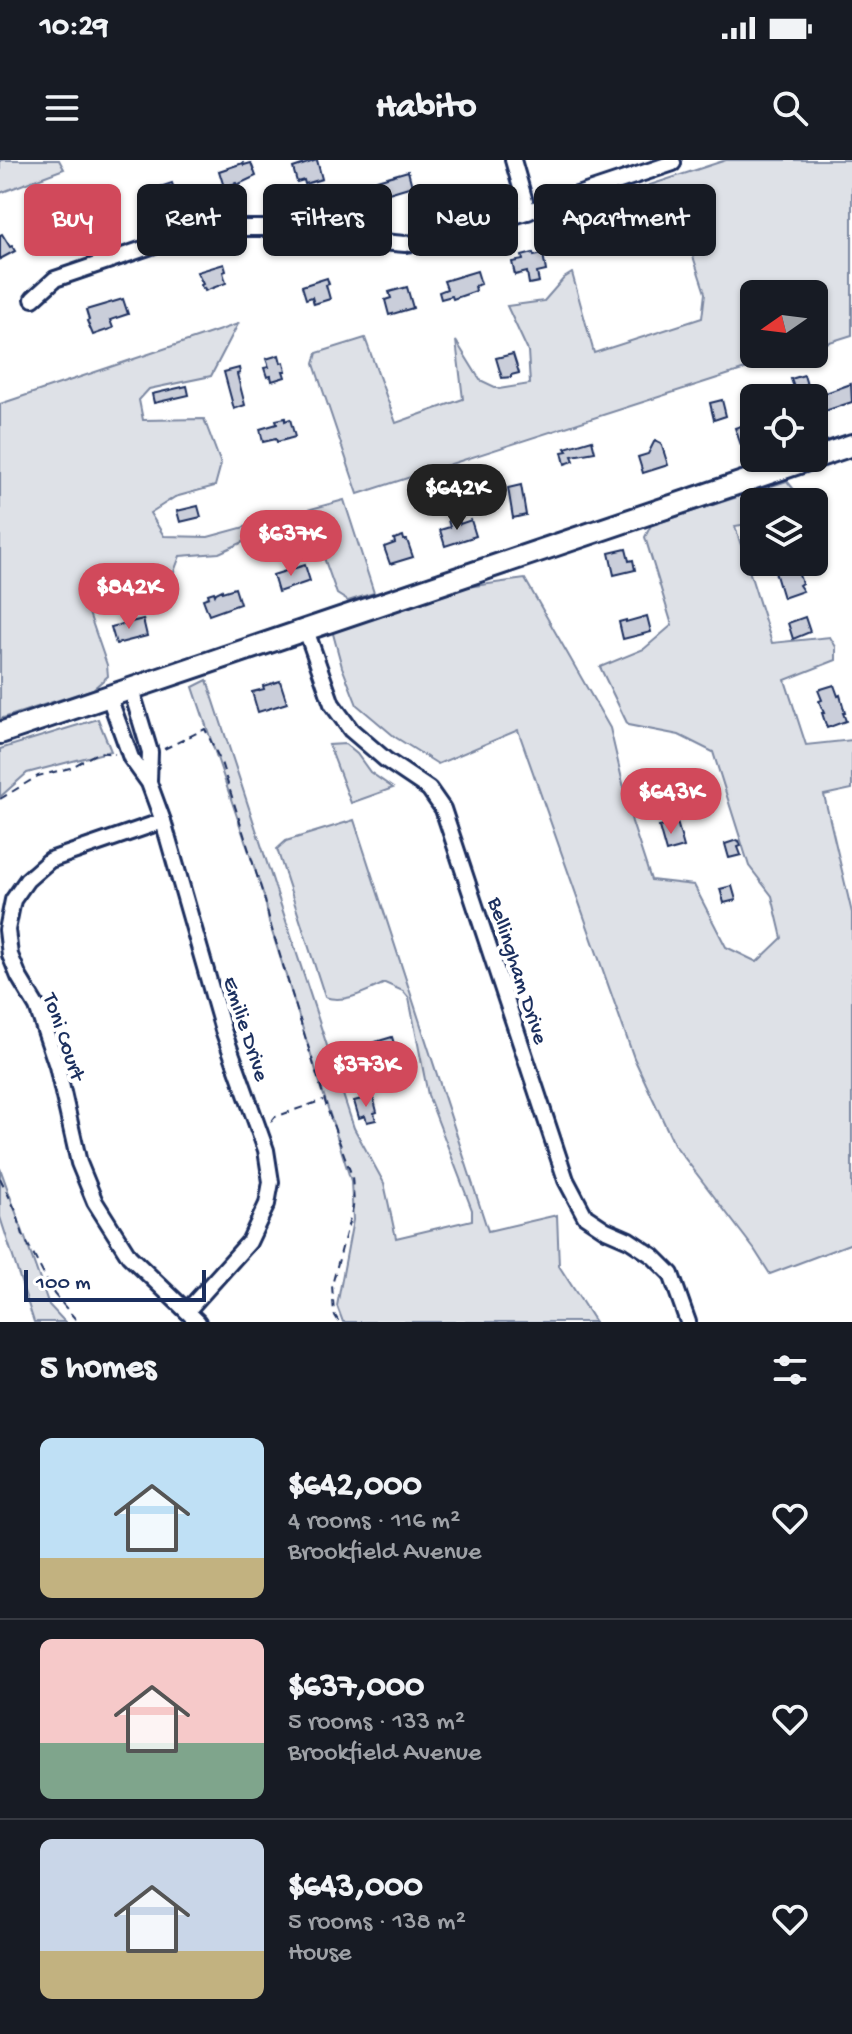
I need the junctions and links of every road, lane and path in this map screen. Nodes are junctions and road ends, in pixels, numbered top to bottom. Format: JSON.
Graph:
{"nodes":[{"id":1,"x":513,"y":160,"type":"edge"},
{"id":2,"x":673,"y":163,"type":"dead end"},
{"id":3,"x":528,"y":212,"type":"junction"},
{"id":4,"x":33,"y":299,"type":"dead end"},
{"id":5,"x":852,"y":445,"type":"edge"},
{"id":6,"x":306,"y":630,"type":"junction"},
{"id":7,"x":131,"y":689,"type":"junction"},
{"id":8,"x":109,"y":697,"type":"junction"},
{"id":9,"x":0,"y":733,"type":"edge"},
{"id":10,"x":153,"y":748,"type":"junction"},
{"id":11,"x":124,"y":752,"type":"junction"},
{"id":12,"x":149,"y":783,"type":"junction"},
{"id":13,"x":0,"y":799,"type":"edge"},
{"id":14,"x":163,"y":821,"type":"junction"},
{"id":15,"x":325,"y":1100,"type":"junction"},
{"id":16,"x":275,"y":1117,"type":"dead end"},
{"id":17,"x":0,"y":1178,"type":"edge"},
{"id":18,"x":193,"y":1317,"type":"edge"},
{"id":19,"x":78,"y":1322,"type":"edge"},
{"id":20,"x":339,"y":1322,"type":"edge"},
{"id":21,"x":688,"y":1322,"type":"edge"}],
"edges":[{"from":1,"to":3,"type":"street"},
{"from":2,"to":3,"type":"street"},
{"from":3,"to":4,"type":"street"},
{"from":5,"to":6,"type":"main road"},
{"from":6,"to":7,"type":"main road"},
{"from":6,"to":21,"type":"street","name":"Bellingham Drive"},
{"from":7,"to":8,"type":"main road"},
{"from":7,"to":10,"type":"street","name":"Emilie Drive"},
{"from":8,"to":9,"type":"main road"},
{"from":8,"to":11,"type":"street","name":"Emilie Drive"},
{"from":10,"to":11,"type":"street"},
{"from":10,"to":12,"type":"street","name":"Emilie Drive"},
{"from":10,"to":15,"type":"path"},
{"from":11,"to":12,"type":"street","name":"Emilie Drive"},
{"from":11,"to":13,"type":"path"},
{"from":12,"to":14,"type":"street","name":"Emilie Drive"},
{"from":14,"to":18,"type":"street","name":"Emilie Drive"},
{"from":14,"to":18,"type":"street","name":"Toni Court"},
{"from":15,"to":16,"type":"path"},
{"from":15,"to":20,"type":"path"},
{"from":17,"to":19,"type":"path"}]}
